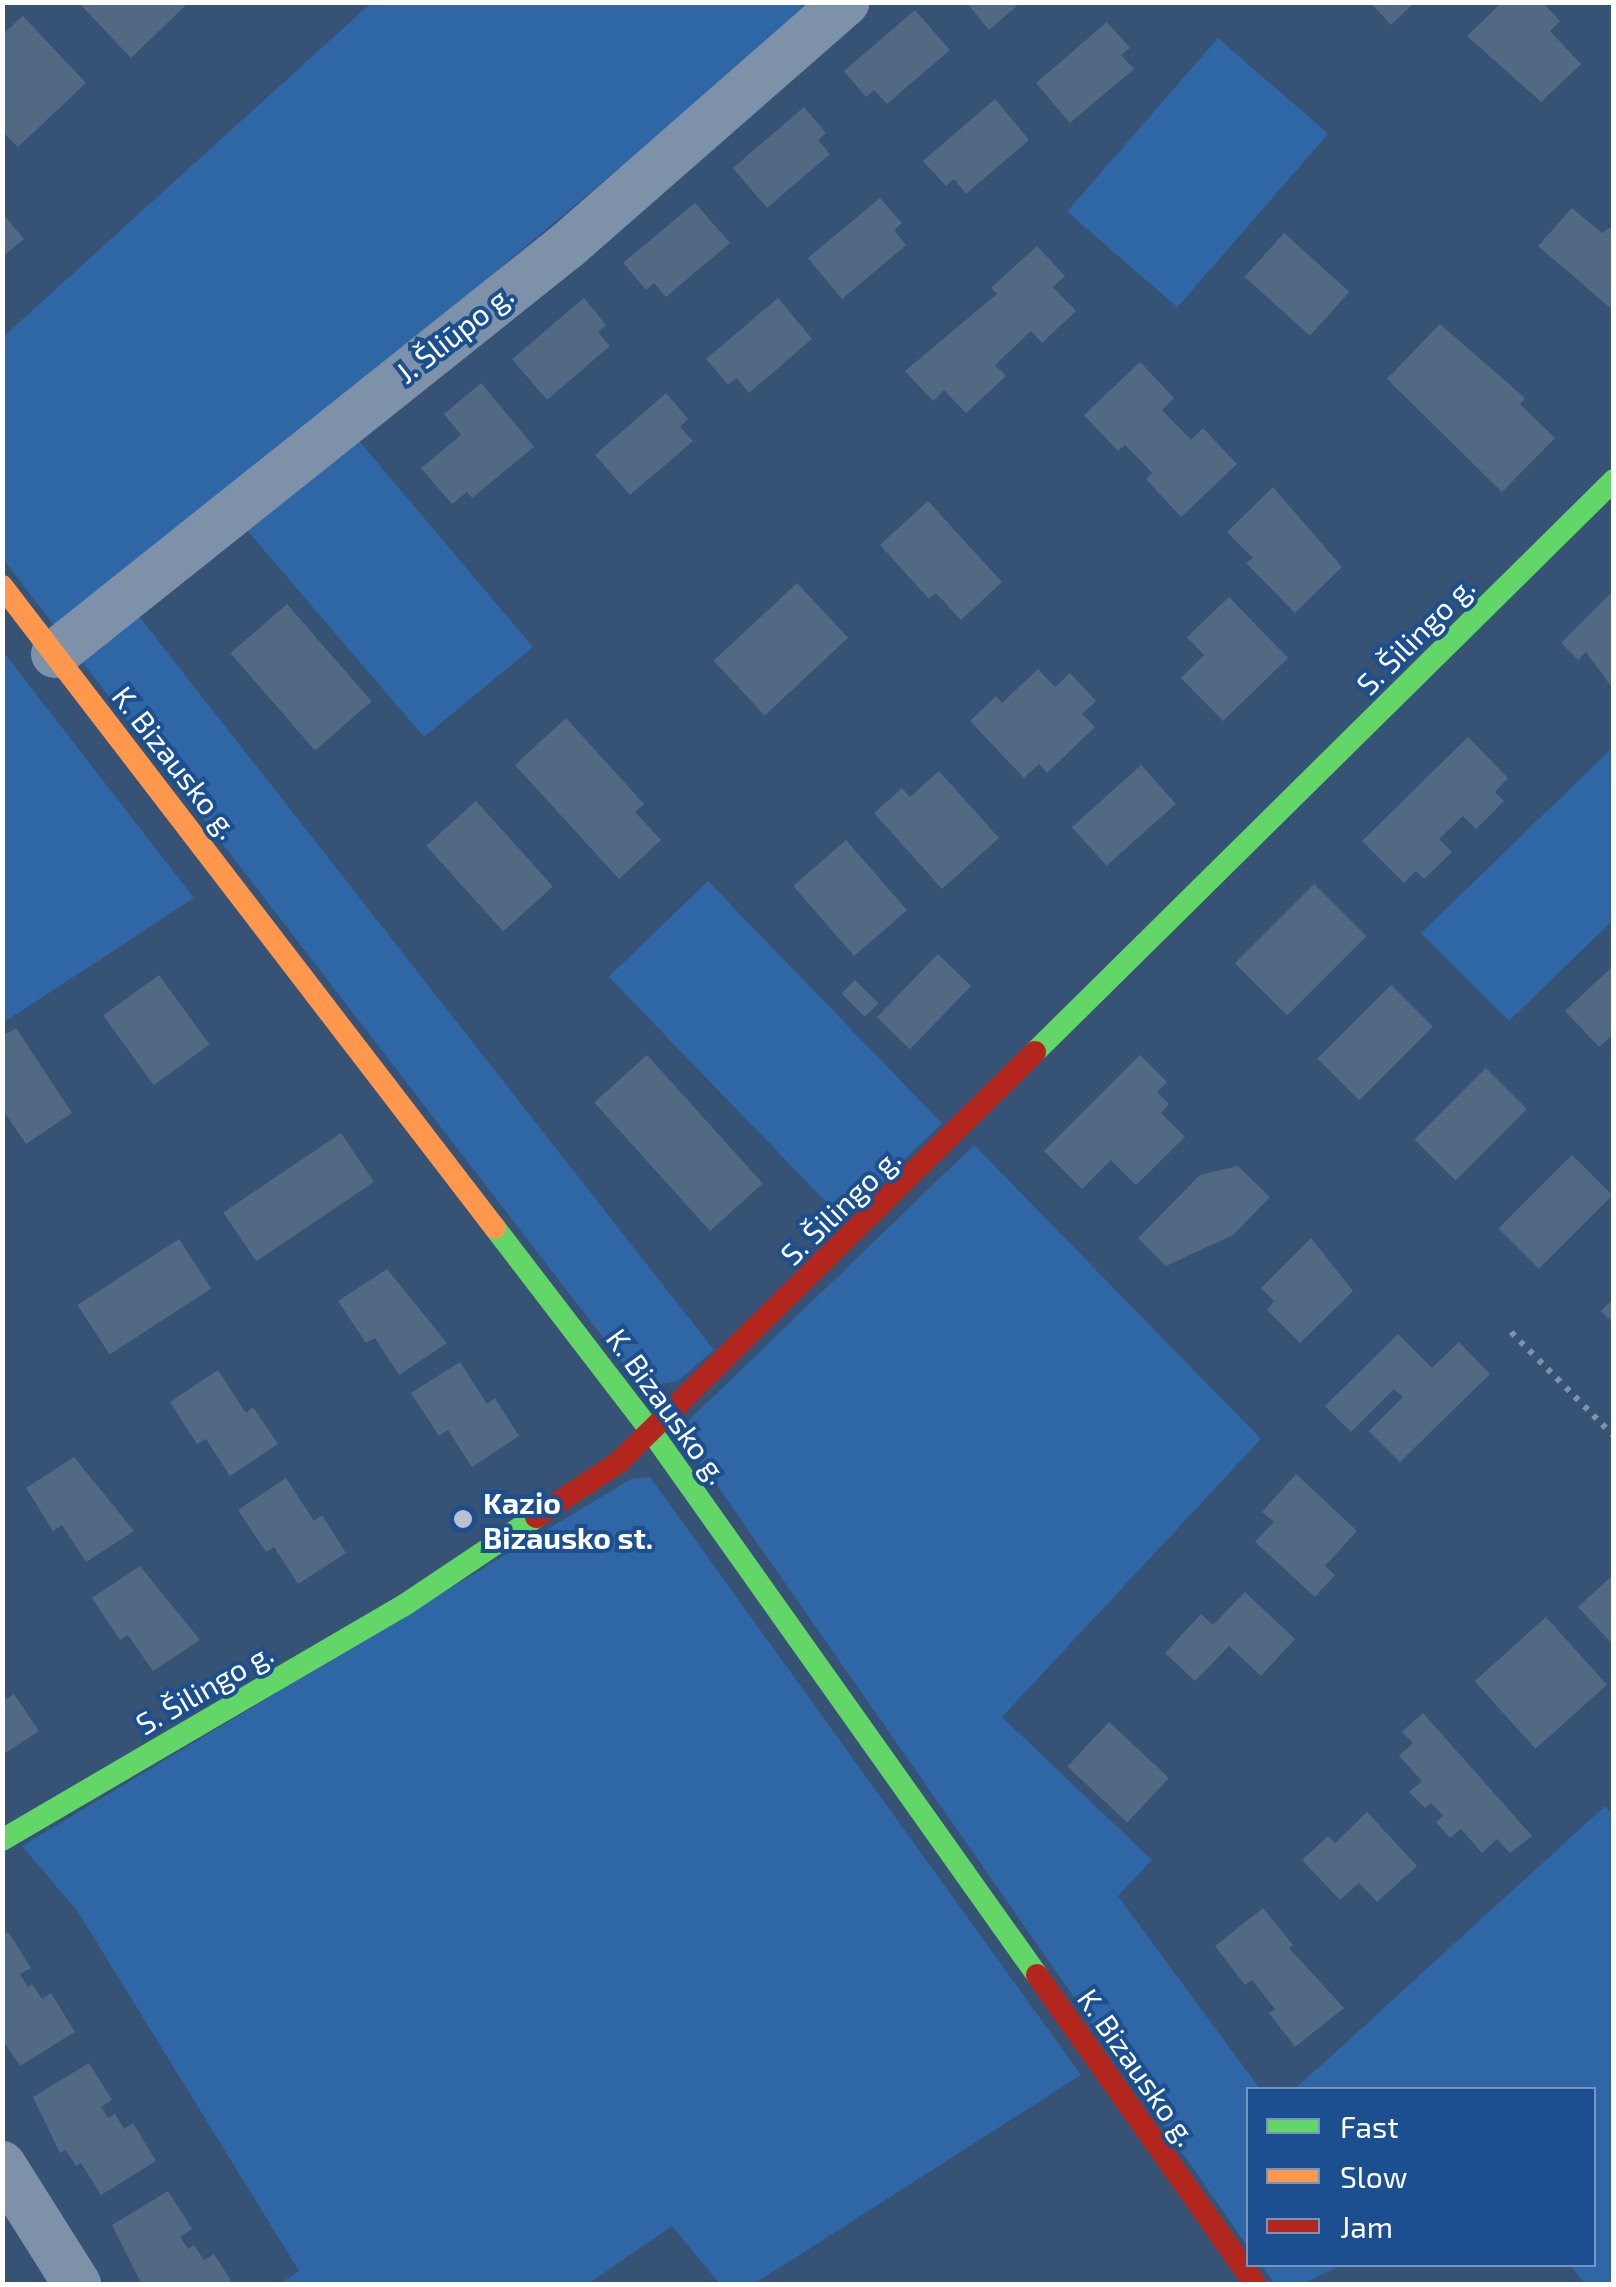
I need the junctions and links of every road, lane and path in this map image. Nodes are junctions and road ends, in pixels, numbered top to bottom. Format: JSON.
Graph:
{"nodes":[{"id":1,"x":846,"y":2,"type":"edge"},
{"id":2,"x":1614,"y":480,"type":"edge"},
{"id":3,"x":2,"y":586,"type":"edge"},
{"id":4,"x":55,"y":654,"type":"junction"},
{"id":5,"x":1511,"y":1332,"type":"dead end"},
{"id":6,"x":650,"y":1430,"type":"junction"},
{"id":7,"x":1614,"y":1436,"type":"edge"},
{"id":8,"x":2,"y":1840,"type":"edge"},
{"id":9,"x":2,"y":2165,"type":"edge"},
{"id":10,"x":77,"y":2284,"type":"edge"},
{"id":11,"x":1255,"y":2284,"type":"edge"}],
"edges":[{"from":1,"to":4,"type":"street","name":"J. Šliūpo g."},
{"from":2,"to":6,"type":"street","name":"S. Šilingo g."},
{"from":3,"to":4,"type":"street","name":"K. Bizausko g."},
{"from":4,"to":6,"type":"street","name":"K. Bizausko g."},
{"from":5,"to":7,"type":"path"},
{"from":6,"to":8,"type":"street","name":"S. Šilingo g."},
{"from":6,"to":11,"type":"street","name":"K. Bizausko g."},
{"from":9,"to":10,"type":"street"}]}
